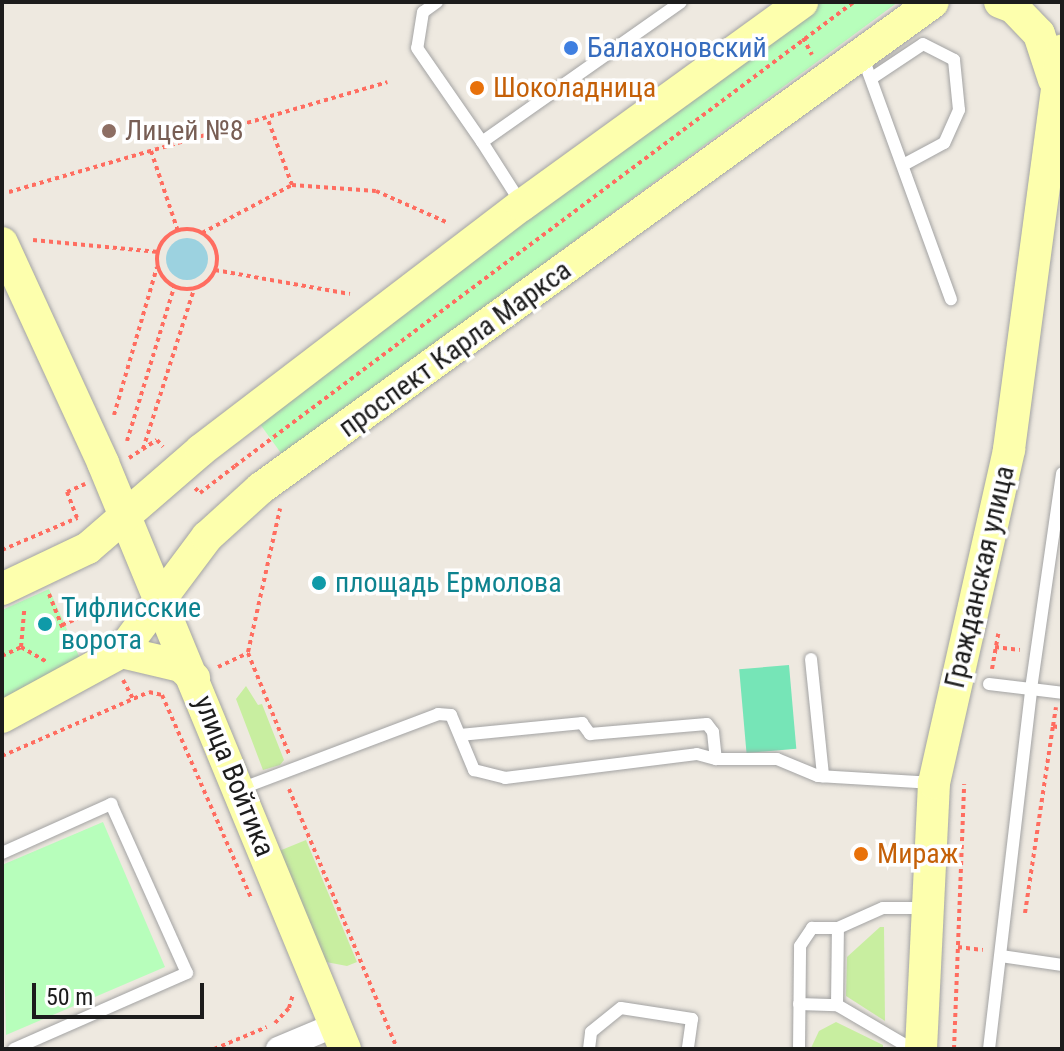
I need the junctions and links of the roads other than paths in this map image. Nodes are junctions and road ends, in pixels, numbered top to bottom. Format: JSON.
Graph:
{"nodes":[{"id":1,"x":437,"y":2,"type":"edge"},
{"id":2,"x":681,"y":2,"type":"edge"},
{"id":3,"x":952,"y":2,"type":"edge"},
{"id":4,"x":1000,"y":2,"type":"edge"},
{"id":5,"x":923,"y":10,"type":"edge"},
{"id":6,"x":797,"y":19,"type":"edge"},
{"id":7,"x":1062,"y":51,"type":"edge"},
{"id":8,"x":867,"y":66,"type":"junction"},
{"id":9,"x":1055,"y":106,"type":"junction"},
{"id":10,"x":482,"y":142,"type":"junction"},
{"id":11,"x":905,"y":164,"type":"junction"},
{"id":12,"x":522,"y":205,"type":"junction"},
{"id":13,"x":17,"y":242,"type":"edge"},
{"id":14,"x":951,"y":299,"type":"dead end"},
{"id":15,"x":1062,"y":473,"type":"edge"},
{"id":16,"x":125,"y":518,"type":"junction"},
{"id":17,"x":13,"y":596,"type":"edge"},
{"id":18,"x":158,"y":596,"type":"junction"},
{"id":19,"x":811,"y":659,"type":"dead end"},
{"id":20,"x":119,"y":661,"type":"junction"},
{"id":21,"x":206,"y":673,"type":"junction"},
{"id":22,"x":989,"y":684,"type":"road end"},
{"id":23,"x":1031,"y":689,"type":"junction"},
{"id":24,"x":1062,"y":693,"type":"edge"},
{"id":25,"x":2,"y":717,"type":"edge"},
{"id":26,"x":460,"y":735,"type":"junction"},
{"id":27,"x":716,"y":759,"type":"junction"},
{"id":28,"x":823,"y":776,"type":"junction"},
{"id":29,"x":934,"y":783,"type":"junction"},
{"id":30,"x":239,"y":789,"type":"junction"},
{"id":31,"x":2,"y":853,"type":"edge"},
{"id":32,"x":925,"y":908,"type":"junction"},
{"id":33,"x":838,"y":928,"type":"junction"},
{"id":34,"x":1001,"y":956,"type":"junction"},
{"id":35,"x":1062,"y":965,"type":"edge"},
{"id":36,"x":799,"y":1004,"type":"junction"},
{"id":37,"x":837,"y":1005,"type":"junction"},
{"id":38,"x":340,"y":1037,"type":"edge"},
{"id":39,"x":14,"y":1049,"type":"edge"},
{"id":40,"x":278,"y":1049,"type":"edge"},
{"id":41,"x":589,"y":1049,"type":"edge"},
{"id":42,"x":688,"y":1049,"type":"edge"},
{"id":43,"x":799,"y":1049,"type":"edge"},
{"id":44,"x":912,"y":1049,"type":"edge"},
{"id":45,"x":921,"y":1049,"type":"edge"},
{"id":46,"x":989,"y":1049,"type":"edge"}],
"edges":[{"from":1,"to":10,"type":"lane"},
{"from":2,"to":10,"type":"lane"},
{"from":3,"to":5,"type":"main road"},
{"from":4,"to":9,"type":"main road","name":"Гражданская улица"},
{"from":5,"to":8,"type":"main road","name":"проспект Карла Маркса"},
{"from":6,"to":12,"type":"main road"},
{"from":7,"to":9,"type":"main road","name":"Гражданская улица"},
{"from":8,"to":11,"type":"lane"},
{"from":8,"to":11,"type":"lane"},
{"from":8,"to":18,"type":"main road","name":"проспект Карла Маркса"},
{"from":9,"to":29,"type":"main road","name":"Гражданская улица"},
{"from":10,"to":12,"type":"lane"},
{"from":11,"to":14,"type":"lane"},
{"from":12,"to":16,"type":"main road"},
{"from":13,"to":16,"type":"main road","name":"улица Войтика"},
{"from":15,"to":23,"type":"lane"},
{"from":16,"to":17,"type":"main road"},
{"from":16,"to":18,"type":"main road","name":"улица Войтика"},
{"from":18,"to":20,"type":"main road","name":"проспект Карла Маркса"},
{"from":18,"to":21,"type":"main road","name":"улица Войтика"},
{"from":19,"to":28,"type":"lane"},
{"from":20,"to":21,"type":"main road","name":"улица Войтика"},
{"from":20,"to":25,"type":"main road","name":"проспект Карла Маркса"},
{"from":21,"to":30,"type":"main road","name":"улица Войтика"},
{"from":22,"to":23,"type":"lane"},
{"from":23,"to":24,"type":"lane"},
{"from":23,"to":34,"type":"lane"},
{"from":26,"to":27,"type":"lane"},
{"from":26,"to":27,"type":"lane"},
{"from":26,"to":30,"type":"lane"},
{"from":27,"to":28,"type":"lane"},
{"from":28,"to":29,"type":"lane"},
{"from":29,"to":32,"type":"main road","name":"Гражданская улица"},
{"from":30,"to":38,"type":"main road","name":"улица Войтика"},
{"from":31,"to":39,"type":"lane"},
{"from":32,"to":33,"type":"lane"},
{"from":32,"to":45,"type":"main road","name":"Гражданская улица"},
{"from":33,"to":36,"type":"lane"},
{"from":33,"to":37,"type":"lane"},
{"from":34,"to":35,"type":"lane"},
{"from":34,"to":46,"type":"lane"},
{"from":36,"to":37,"type":"lane"},
{"from":36,"to":43,"type":"lane"},
{"from":37,"to":44,"type":"lane"},
{"from":38,"to":40,"type":"street"},
{"from":41,"to":42,"type":"lane"}]}
